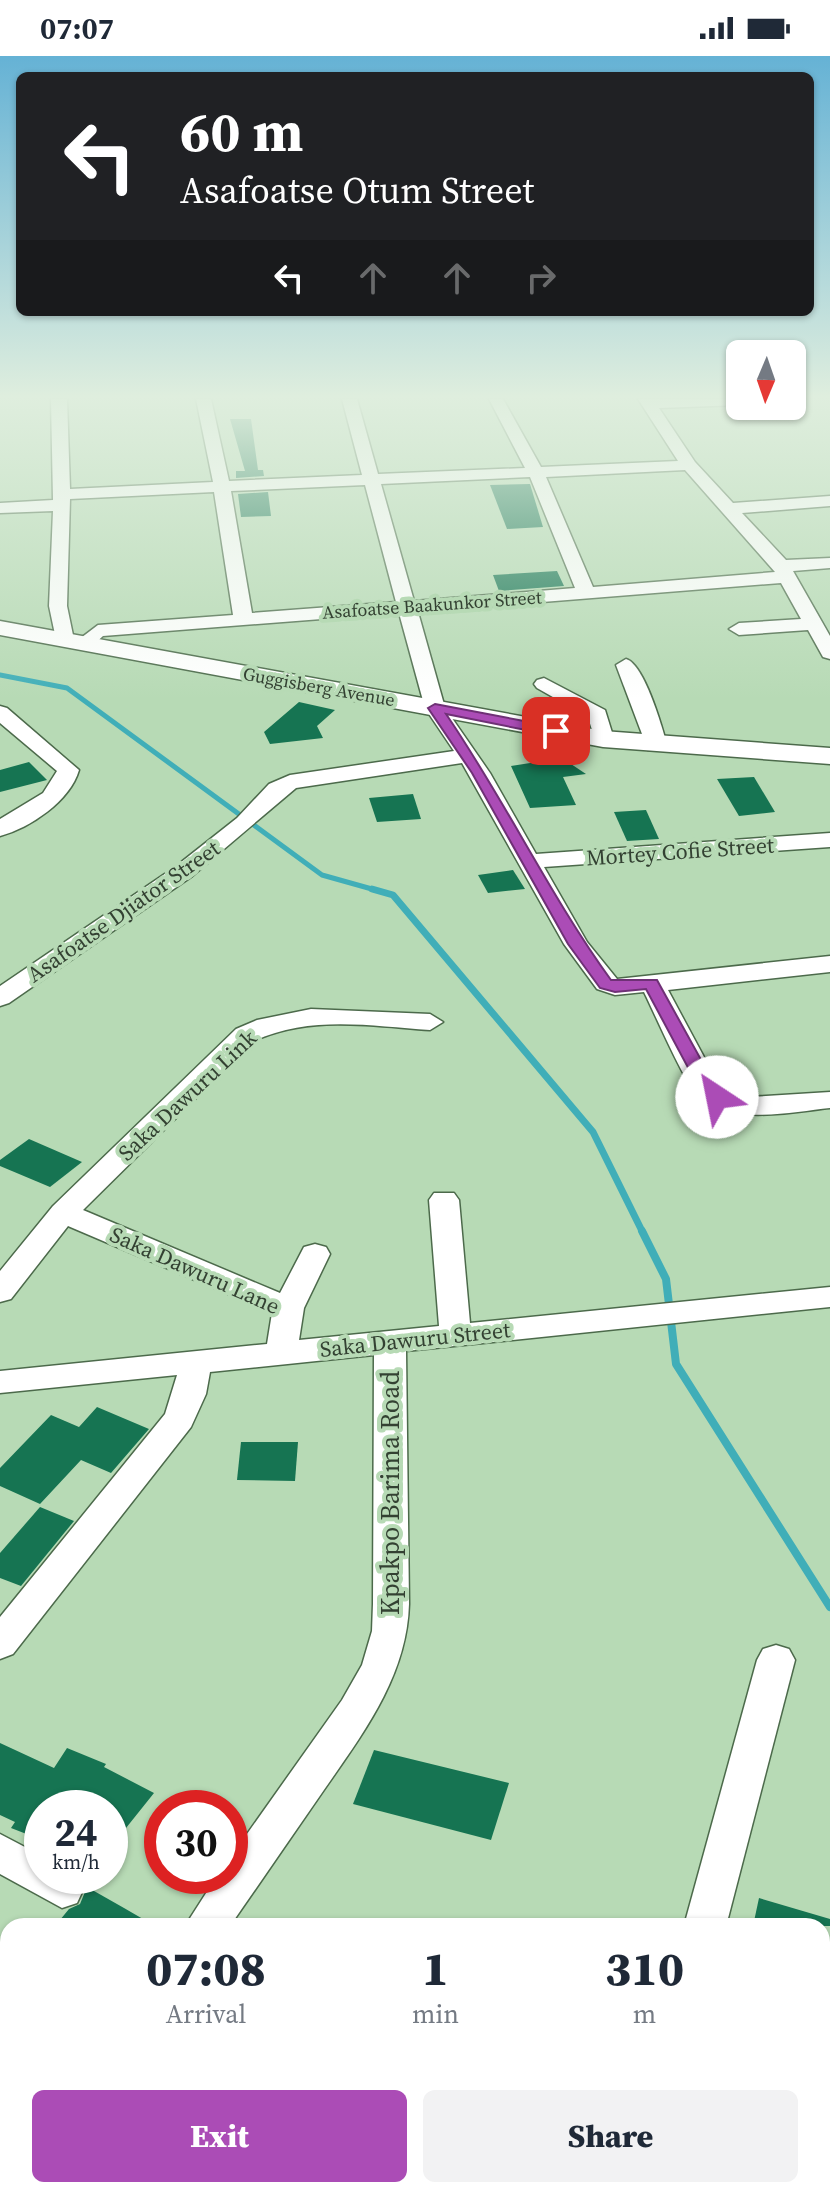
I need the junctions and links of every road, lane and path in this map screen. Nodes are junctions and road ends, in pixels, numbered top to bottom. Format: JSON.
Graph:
{"nodes":[{"id":1,"x":62,"y":499,"type":"joint"},
{"id":2,"x":224,"y":499,"type":"edge"},
{"id":3,"x":377,"y":499,"type":"edge"},
{"id":4,"x":547,"y":499,"type":"edge"},
{"id":5,"x":719,"y":499,"type":"edge"},
{"id":6,"x":830,"y":501,"type":"edge"},
{"id":7,"x":0,"y":508,"type":"edge"},
{"id":8,"x":728,"y":509,"type":"junction"},
{"id":9,"x":830,"y":563,"type":"edge"},
{"id":10,"x":783,"y":572,"type":"junction"},
{"id":11,"x":586,"y":593,"type":"junction"},
{"id":12,"x":404,"y":607,"type":"junction"},
{"id":13,"x":243,"y":618,"type":"junction"},
{"id":14,"x":0,"y":628,"type":"edge"},
{"id":15,"x":739,"y":629,"type":"dead end"},
{"id":16,"x":824,"y":638,"type":"edge"},
{"id":17,"x":74,"y":642,"type":"junction"},
{"id":18,"x":626,"y":665,"type":"dead end"},
{"id":19,"x":544,"y":684,"type":"dead end"},
{"id":20,"x":435,"y":708,"type":"junction"},
{"id":21,"x":0,"y":712,"type":"edge"},
{"id":22,"x":603,"y":739,"type":"junction"},
{"id":23,"x":656,"y":745,"type":"junction"},
{"id":24,"x":467,"y":756,"type":"junction"},
{"id":25,"x":830,"y":756,"type":"edge"},
{"id":26,"x":0,"y":829,"type":"edge"},
{"id":27,"x":830,"y":840,"type":"edge"},
{"id":28,"x":530,"y":861,"type":"junction"},
{"id":29,"x":830,"y":964,"type":"edge"},
{"id":30,"x":652,"y":984,"type":"junction"},
{"id":31,"x":0,"y":998,"type":"edge"},
{"id":32,"x":430,"y":1022,"type":"dead end"},
{"id":33,"x":830,"y":1100,"type":"edge"},
{"id":34,"x":444,"y":1200,"type":"dead end"},
{"id":35,"x":63,"y":1213,"type":"junction"},
{"id":36,"x":315,"y":1254,"type":"dead end"},
{"id":37,"x":0,"y":1292,"type":"edge"},
{"id":38,"x":830,"y":1297,"type":"edge"},
{"id":39,"x":288,"y":1308,"type":"junction"},
{"id":40,"x":455,"y":1335,"type":"junction"},
{"id":41,"x":390,"y":1342,"type":"junction"},
{"id":42,"x":282,"y":1352,"type":"junction"},
{"id":43,"x":195,"y":1361,"type":"junction"},
{"id":44,"x":0,"y":1382,"type":"edge"},
{"id":45,"x":0,"y":1644,"type":"edge"},
{"id":46,"x":776,"y":1660,"type":"dead end"},
{"id":47,"x":0,"y":1852,"type":"edge"},
{"id":48,"x":24,"y":1867,"type":"edge"},
{"id":49,"x":212,"y":1918,"type":"edge"},
{"id":50,"x":707,"y":1918,"type":"edge"}],
"edges":[{"from":1,"to":7,"type":"street"},
{"from":1,"to":17,"type":"street"},
{"from":2,"to":13,"type":"street"},
{"from":3,"to":12,"type":"street"},
{"from":4,"to":11,"type":"street"},
{"from":5,"to":8,"type":"street"},
{"from":6,"to":8,"type":"street"},
{"from":8,"to":10,"type":"street"},
{"from":9,"to":10,"type":"street","name":"Asafoatse Baakunkor Street"},
{"from":10,"to":11,"type":"street","name":"Asafoatse Baakunkor Street"},
{"from":10,"to":16,"type":"street"},
{"from":11,"to":12,"type":"street","name":"Asafoatse Baakunkor Street"},
{"from":12,"to":13,"type":"street","name":"Asafoatse Baakunkor Street"},
{"from":12,"to":20,"type":"street"},
{"from":13,"to":17,"type":"street","name":"Asafoatse Baakunkor Street"},
{"from":14,"to":17,"type":"main road","name":"Guggisberg Avenue"},
{"from":15,"to":16,"type":"street"},
{"from":17,"to":20,"type":"main road","name":"Guggisberg Avenue"},
{"from":18,"to":23,"type":"street"},
{"from":19,"to":22,"type":"street"},
{"from":20,"to":22,"type":"main road","name":"Guggisberg Avenue"},
{"from":20,"to":24,"type":"street"},
{"from":21,"to":26,"type":"street"},
{"from":22,"to":23,"type":"main road","name":"Guggisberg Avenue"},
{"from":23,"to":25,"type":"main road","name":"Guggisberg Avenue"},
{"from":24,"to":28,"type":"street"},
{"from":24,"to":31,"type":"street","name":"Asafoatse Djiator Street"},
{"from":27,"to":28,"type":"street","name":"Mortey Cofie Street"},
{"from":28,"to":30,"type":"street"},
{"from":29,"to":30,"type":"street"},
{"from":30,"to":33,"type":"street"},
{"from":32,"to":35,"type":"street","name":"Saka Dawuru Link"},
{"from":34,"to":40,"type":"street"},
{"from":35,"to":37,"type":"street","name":"Saka Dawuru Link"},
{"from":35,"to":39,"type":"street","name":"Saka Dawuru Lane"},
{"from":36,"to":39,"type":"street"},
{"from":38,"to":40,"type":"street","name":"Saka Dawuru Street"},
{"from":39,"to":42,"type":"street","name":"Saka Dawuru Lane"},
{"from":40,"to":41,"type":"street","name":"Saka Dawuru Street"},
{"from":41,"to":42,"type":"street","name":"Saka Dawuru Street"},
{"from":41,"to":49,"type":"street","name":"Kpakpo Barima Road"},
{"from":42,"to":43,"type":"street","name":"Saka Dawuru Street"},
{"from":43,"to":44,"type":"street","name":"Saka Dawuru Street"},
{"from":43,"to":45,"type":"street"},
{"from":46,"to":50,"type":"street"},
{"from":47,"to":48,"type":"street"}]}
